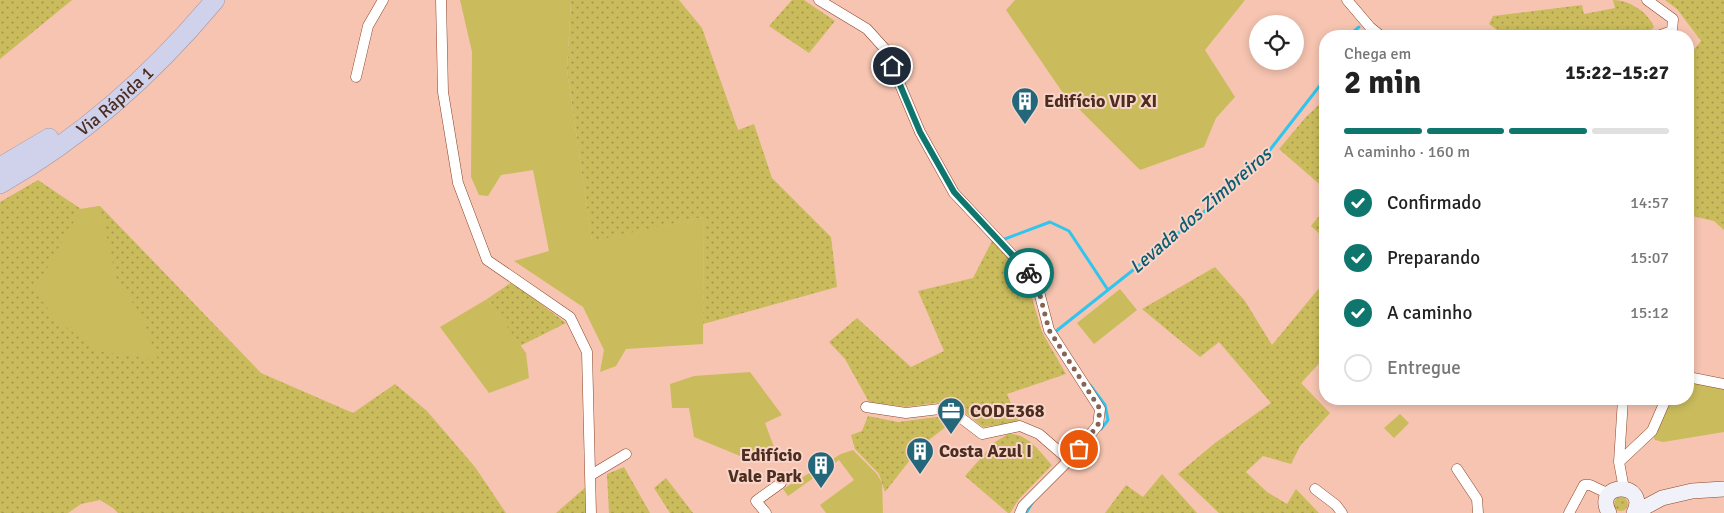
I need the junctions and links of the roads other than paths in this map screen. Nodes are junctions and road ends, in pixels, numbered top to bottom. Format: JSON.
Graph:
{"nodes":[{"id":1,"x":198,"y":0,"type":"edge"},
{"id":2,"x":215,"y":0,"type":"edge"},
{"id":3,"x":383,"y":0,"type":"edge"},
{"id":4,"x":441,"y":0,"type":"edge"},
{"id":5,"x":819,"y":0,"type":"edge"},
{"id":6,"x":1347,"y":0,"type":"edge"},
{"id":7,"x":1647,"y":0,"type":"edge"},
{"id":8,"x":1374,"y":30,"type":"edge"},
{"id":9,"x":1672,"y":30,"type":"edge"},
{"id":10,"x":356,"y":77,"type":"dead end"},
{"id":11,"x":34,"y":155,"type":"junction"},
{"id":12,"x":0,"y":167,"type":"edge"},
{"id":13,"x":0,"y":184,"type":"edge"},
{"id":14,"x":1694,"y":379,"type":"edge"},
{"id":15,"x":1724,"y":384,"type":"edge"},
{"id":16,"x":1623,"y":405,"type":"edge"},
{"id":17,"x":1663,"y":405,"type":"edge"},
{"id":18,"x":866,"y":407,"type":"dead end"},
{"id":19,"x":626,"y":454,"type":"dead end"},
{"id":20,"x":1069,"y":460,"type":"junction"},
{"id":21,"x":1619,"y":462,"type":"junction"},
{"id":22,"x":1457,"y":469,"type":"dead end"},
{"id":23,"x":591,"y":475,"type":"junction"},
{"id":24,"x":781,"y":483,"type":"dead end"},
{"id":25,"x":1315,"y":489,"type":"dead end"},
{"id":26,"x":1724,"y":489,"type":"edge"},
{"id":27,"x":1629,"y":492,"type":"junction"},
{"id":28,"x":1662,"y":498,"type":"junction"},
{"id":29,"x":1607,"y":507,"type":"edge"},
{"id":30,"x":591,"y":513,"type":"edge"},
{"id":31,"x":766,"y":513,"type":"edge"},
{"id":32,"x":1020,"y":513,"type":"edge"},
{"id":33,"x":1342,"y":513,"type":"edge"},
{"id":34,"x":1478,"y":513,"type":"edge"},
{"id":35,"x":1568,"y":513,"type":"edge"},
{"id":36,"x":1634,"y":513,"type":"edge"}],
"edges":[{"from":1,"to":11,"type":"highway","name":"Via Rápida 1"},
{"from":2,"to":11,"type":"highway","name":"Via Rápida 1"},
{"from":3,"to":10,"type":"street"},
{"from":4,"to":23,"type":"street"},
{"from":5,"to":20,"type":"street"},
{"from":6,"to":8,"type":"street"},
{"from":7,"to":9,"type":"street"},
{"from":11,"to":12,"type":"highway","name":"Via Rápida 1"},
{"from":11,"to":13,"type":"highway","name":"Via Rápida 1"},
{"from":14,"to":15,"type":"street"},
{"from":16,"to":21,"type":"street"},
{"from":17,"to":21,"type":"street"},
{"from":18,"to":20,"type":"street"},
{"from":19,"to":23,"type":"street"},
{"from":20,"to":32,"type":"street"},
{"from":21,"to":27,"type":"street"},
{"from":22,"to":34,"type":"street"},
{"from":23,"to":30,"type":"street"},
{"from":24,"to":31,"type":"street"},
{"from":25,"to":33,"type":"street"},
{"from":26,"to":28,"type":"main road"},
{"from":27,"to":28,"type":"main road"},
{"from":27,"to":29,"type":"main road"},
{"from":27,"to":36,"type":"main road"},
{"from":28,"to":36,"type":"main road"},
{"from":29,"to":35,"type":"street"}]}
